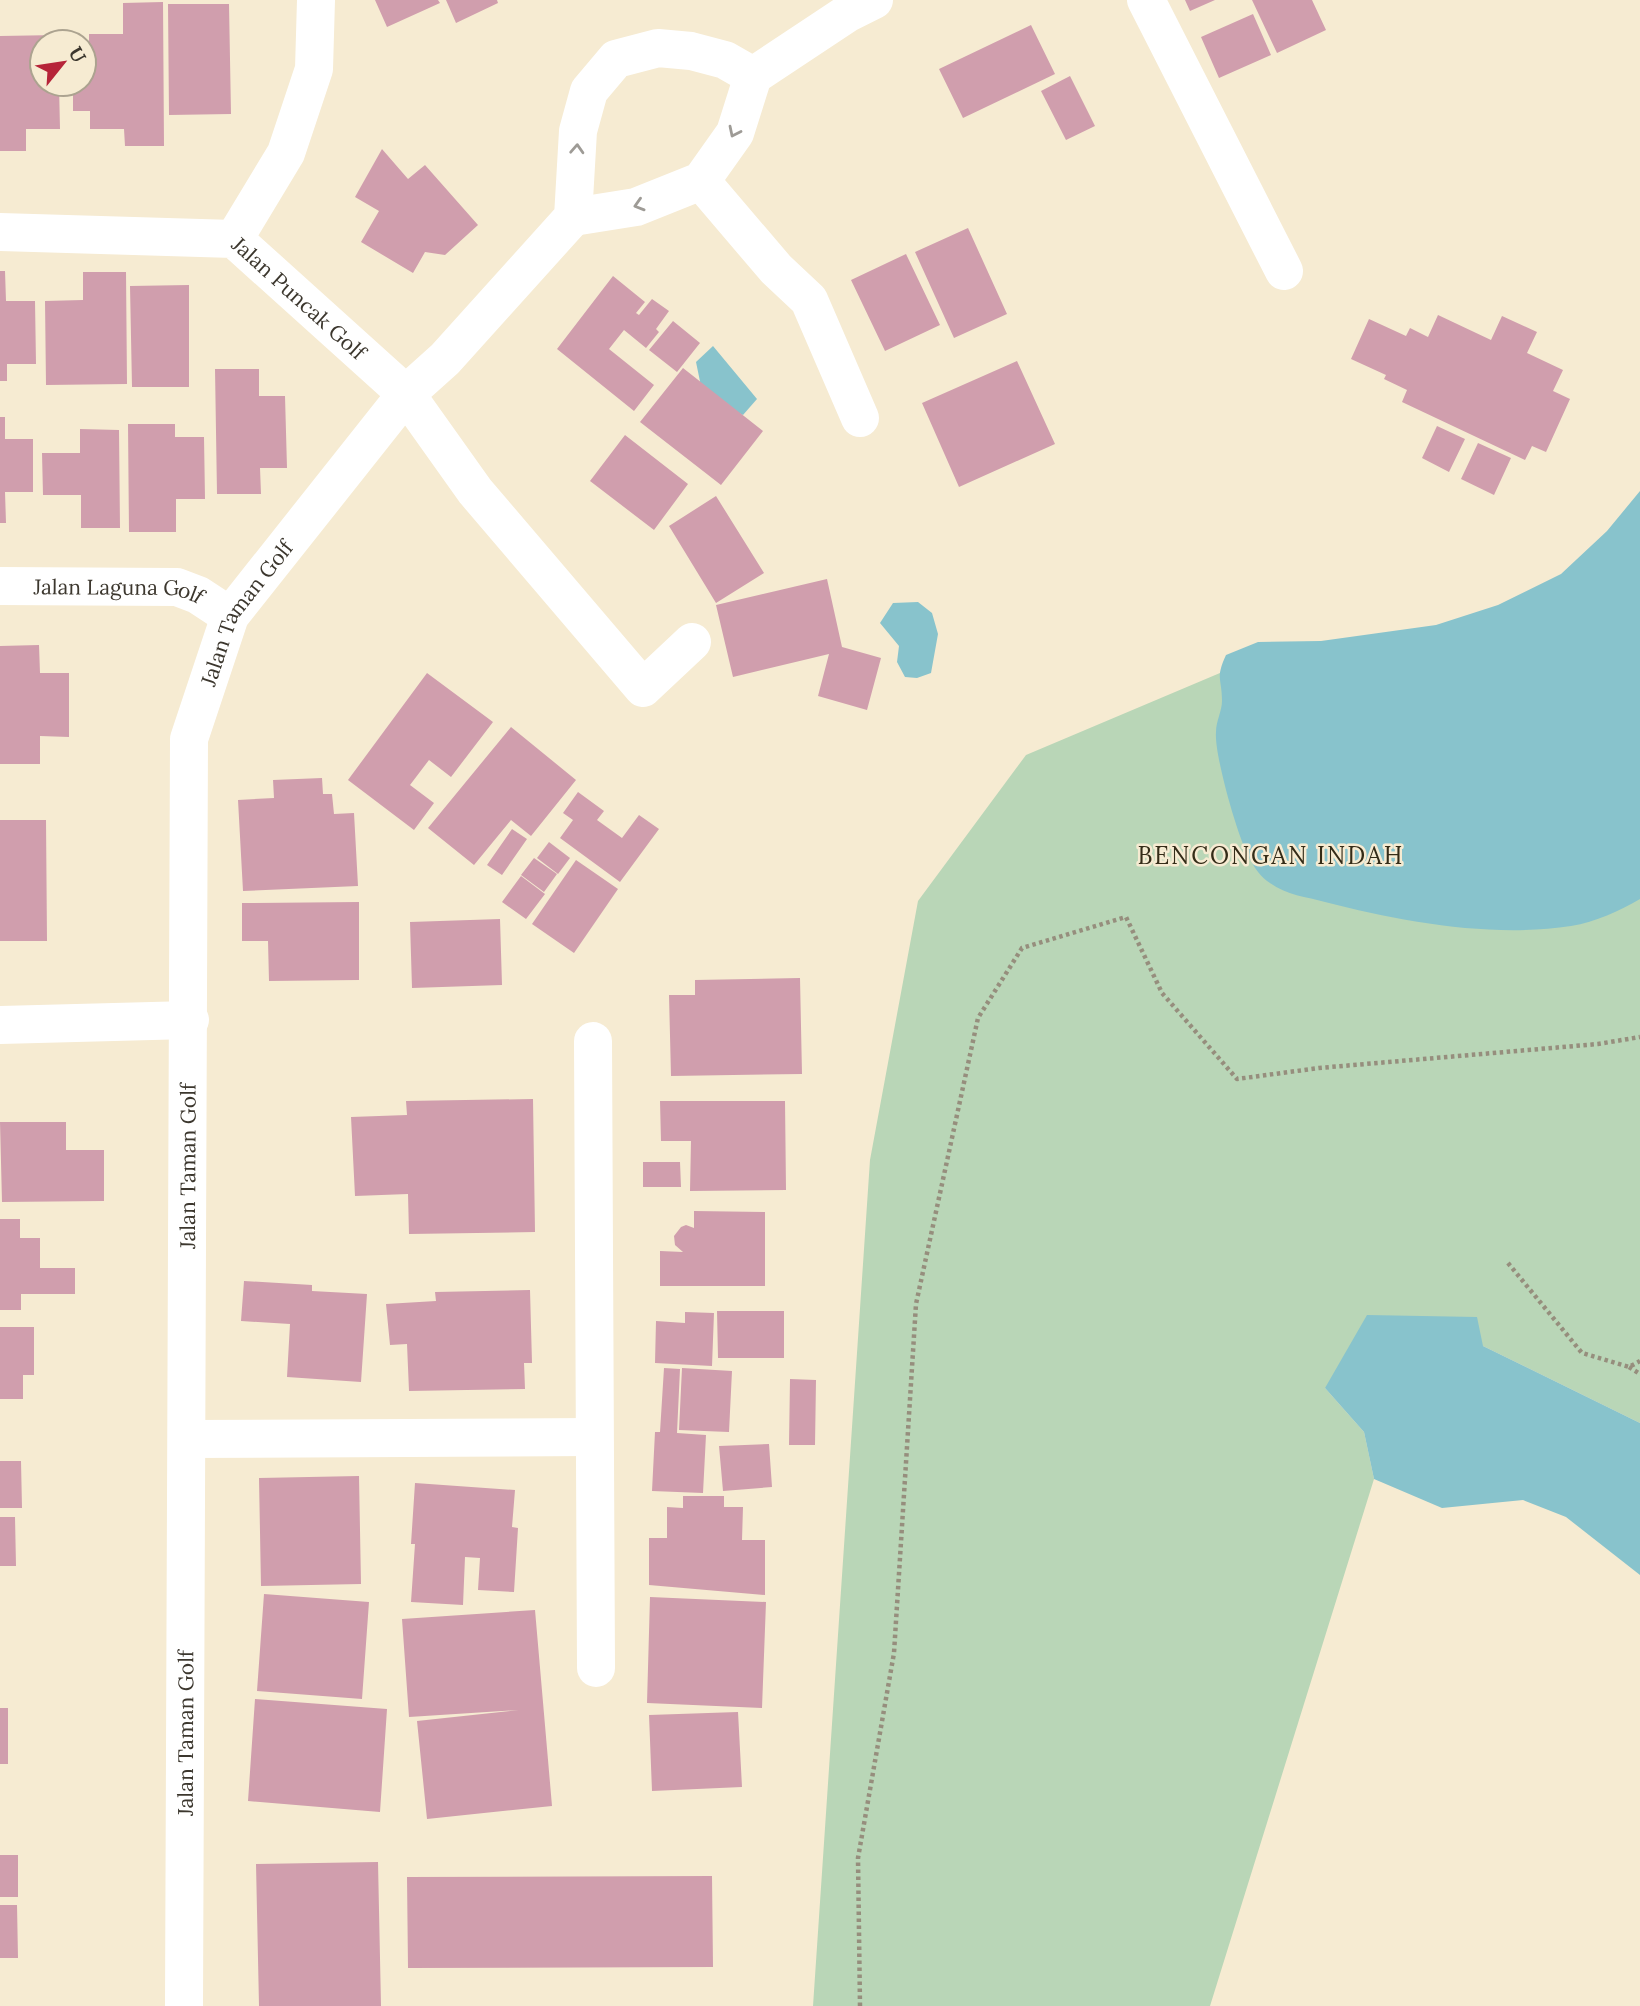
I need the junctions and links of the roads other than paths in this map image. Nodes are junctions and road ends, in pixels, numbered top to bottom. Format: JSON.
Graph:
{"nodes":[{"id":1,"x":316,"y":0,"type":"edge"},
{"id":2,"x":874,"y":0,"type":"edge"},
{"id":3,"x":1146,"y":0,"type":"edge"},
{"id":4,"x":753,"y":76,"type":"junction"},
{"id":5,"x":701,"y":181,"type":"junction"},
{"id":6,"x":573,"y":217,"type":"junction"},
{"id":7,"x":0,"y":232,"type":"edge"},
{"id":8,"x":234,"y":239,"type":"junction"},
{"id":9,"x":1284,"y":271,"type":"dead end"},
{"id":10,"x":406,"y":394,"type":"junction"},
{"id":11,"x":860,"y":418,"type":"dead end"},
{"id":12,"x":0,"y":586,"type":"edge"},
{"id":13,"x":230,"y":616,"type":"junction"},
{"id":14,"x":692,"y":642,"type":"dead end"},
{"id":15,"x":190,"y":1020,"type":"junction"},
{"id":16,"x":0,"y":1025,"type":"edge"},
{"id":17,"x":593,"y":1041,"type":"dead end"},
{"id":18,"x":593,"y":1437,"type":"junction"},
{"id":19,"x":188,"y":1440,"type":"junction"},
{"id":20,"x":596,"y":1668,"type":"dead end"},
{"id":21,"x":184,"y":2006,"type":"edge"}],
"edges":[{"from":1,"to":8,"type":"street"},
{"from":2,"to":4,"type":"street"},
{"from":3,"to":9,"type":"street"},
{"from":4,"to":5,"type":"street","one_way":true},
{"from":6,"to":4,"type":"street","one_way":true},
{"from":5,"to":6,"type":"street","one_way":true},
{"from":5,"to":11,"type":"street"},
{"from":6,"to":10,"type":"street"},
{"from":7,"to":8,"type":"street","name":"Jalan Puncak Golf"},
{"from":8,"to":10,"type":"street","name":"Jalan Puncak Golf"},
{"from":10,"to":13,"type":"street","name":"Jalan Taman Golf"},
{"from":10,"to":14,"type":"street","name":"Jalan Puncak Golf"},
{"from":12,"to":13,"type":"street","name":"Jalan Laguna Golf"},
{"from":13,"to":15,"type":"street","name":"Jalan Taman Golf"},
{"from":15,"to":16,"type":"street"},
{"from":15,"to":19,"type":"street","name":"Jalan Taman Golf"},
{"from":17,"to":18,"type":"street"},
{"from":18,"to":19,"type":"street"},
{"from":18,"to":20,"type":"street"},
{"from":19,"to":21,"type":"street","name":"Jalan Taman Golf"}]}
